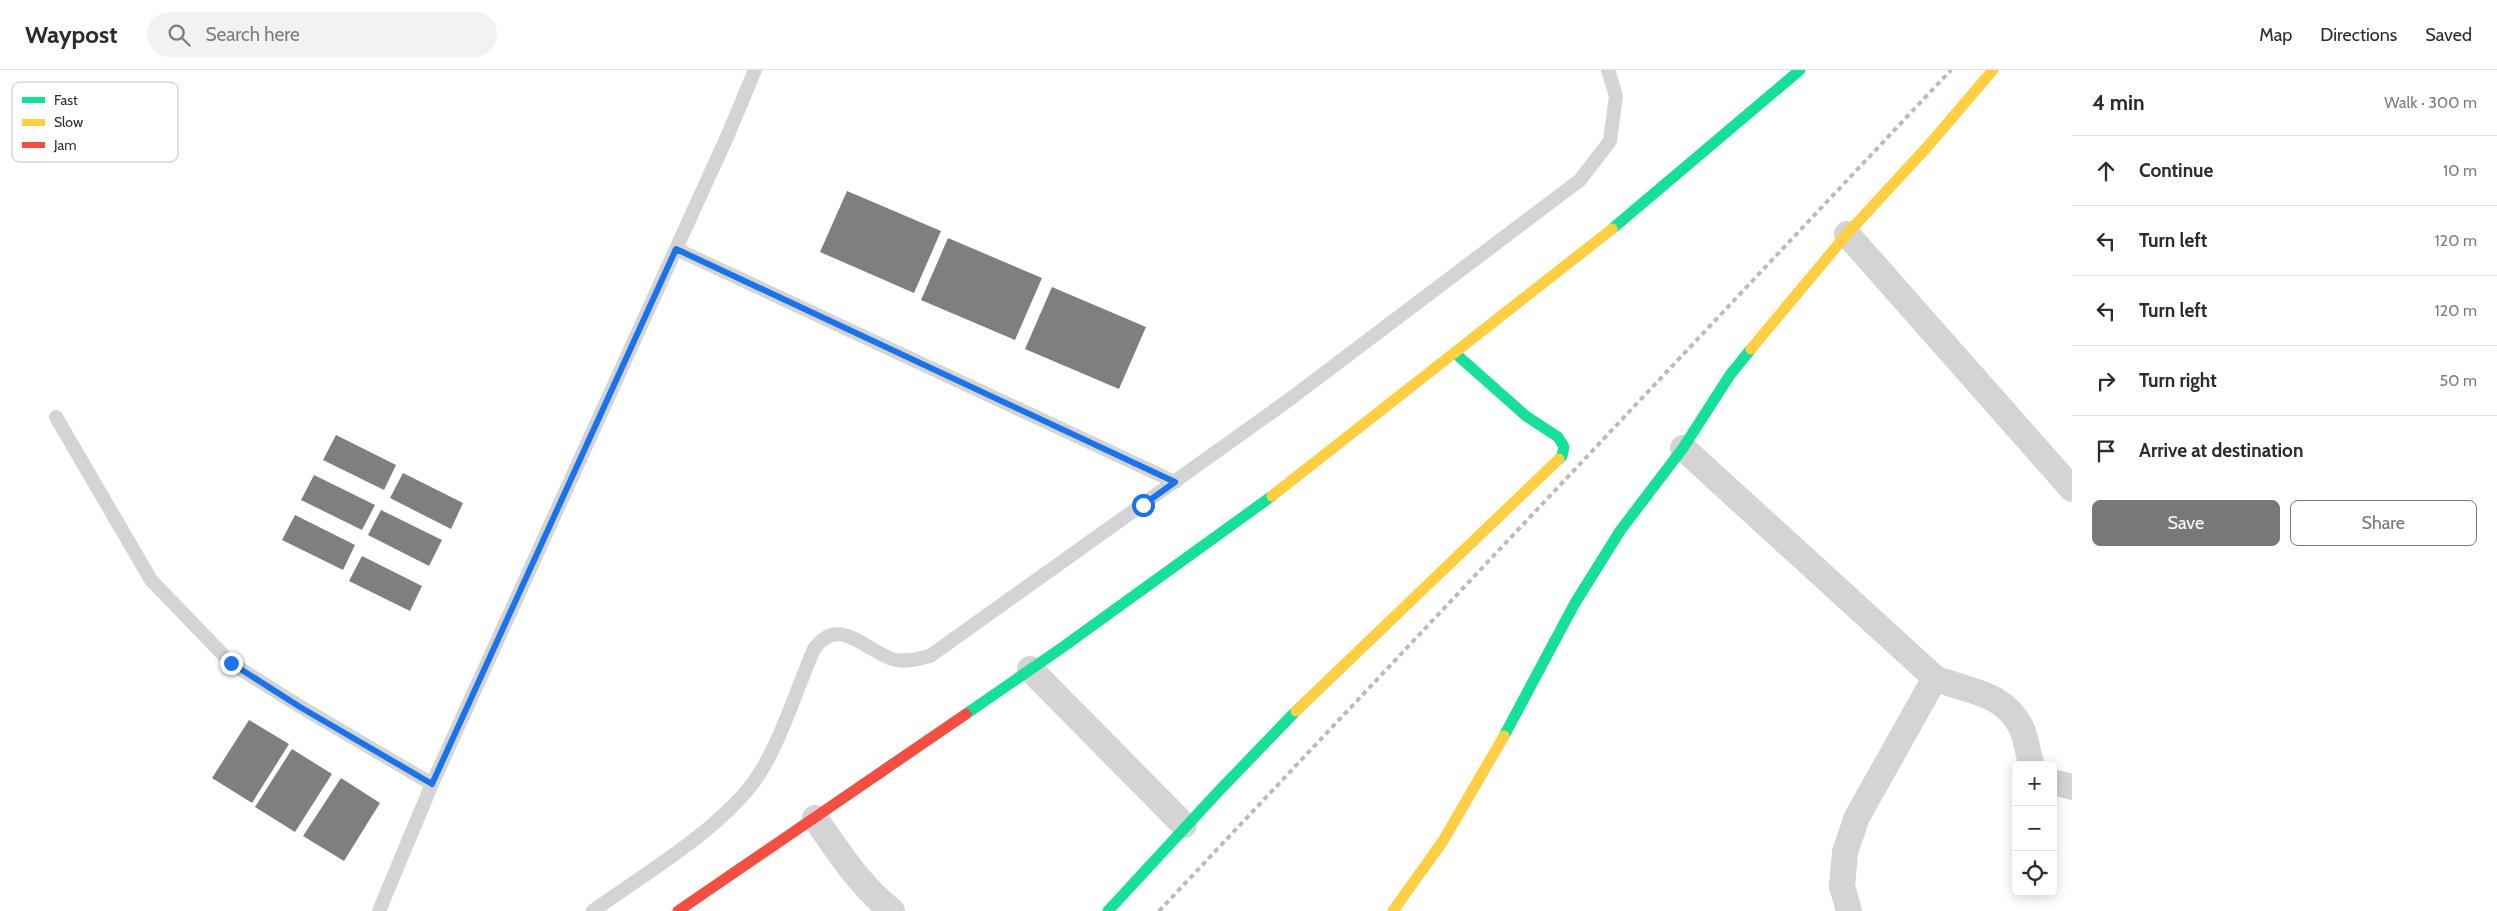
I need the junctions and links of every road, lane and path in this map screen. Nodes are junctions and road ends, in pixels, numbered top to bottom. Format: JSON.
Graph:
{"nodes":[{"id":1,"x":755,"y":70,"type":"edge"},
{"id":2,"x":1608,"y":70,"type":"edge"},
{"id":3,"x":1800,"y":70,"type":"edge"},
{"id":4,"x":1993,"y":70,"type":"edge"},
{"id":5,"x":1847,"y":234,"type":"junction"},
{"id":6,"x":676,"y":249,"type":"junction"},
{"id":7,"x":1456,"y":354,"type":"junction"},
{"id":8,"x":56,"y":417,"type":"dead end"},
{"id":9,"x":1683,"y":448,"type":"junction"},
{"id":10,"x":1175,"y":482,"type":"junction"},
{"id":11,"x":2072,"y":489,"type":"edge"},
{"id":12,"x":1030,"y":669,"type":"junction"},
{"id":13,"x":1935,"y":678,"type":"junction"},
{"id":14,"x":2031,"y":761,"type":"edge"},
{"id":15,"x":2057,"y":783,"type":"edge"},
{"id":16,"x":432,"y":784,"type":"junction"},
{"id":17,"x":2072,"y":787,"type":"edge"},
{"id":18,"x":815,"y":818,"type":"junction"},
{"id":19,"x":1184,"y":825,"type":"junction"},
{"id":20,"x":876,"y":907,"type":"edge"},
{"id":21,"x":379,"y":911,"type":"edge"},
{"id":22,"x":593,"y":911,"type":"edge"},
{"id":23,"x":678,"y":911,"type":"edge"},
{"id":24,"x":1108,"y":911,"type":"edge"},
{"id":25,"x":1393,"y":911,"type":"edge"},
{"id":26,"x":1849,"y":911,"type":"edge"}],
"edges":[{"from":1,"to":6,"type":"lane"},
{"from":2,"to":10,"type":"lane"},
{"from":3,"to":7,"type":"street"},
{"from":4,"to":5,"type":"street"},
{"from":5,"to":9,"type":"street"},
{"from":5,"to":11,"type":"street"},
{"from":6,"to":10,"type":"lane"},
{"from":6,"to":16,"type":"lane"},
{"from":7,"to":12,"type":"street"},
{"from":7,"to":19,"type":"street"},
{"from":8,"to":16,"type":"lane"},
{"from":9,"to":13,"type":"street"},
{"from":9,"to":25,"type":"street"},
{"from":10,"to":22,"type":"lane"},
{"from":12,"to":18,"type":"street"},
{"from":12,"to":19,"type":"street"},
{"from":13,"to":14,"type":"street"},
{"from":13,"to":26,"type":"street"},
{"from":15,"to":17,"type":"street"},
{"from":16,"to":21,"type":"lane"},
{"from":18,"to":20,"type":"street"},
{"from":18,"to":23,"type":"street"},
{"from":19,"to":24,"type":"street"}]}
